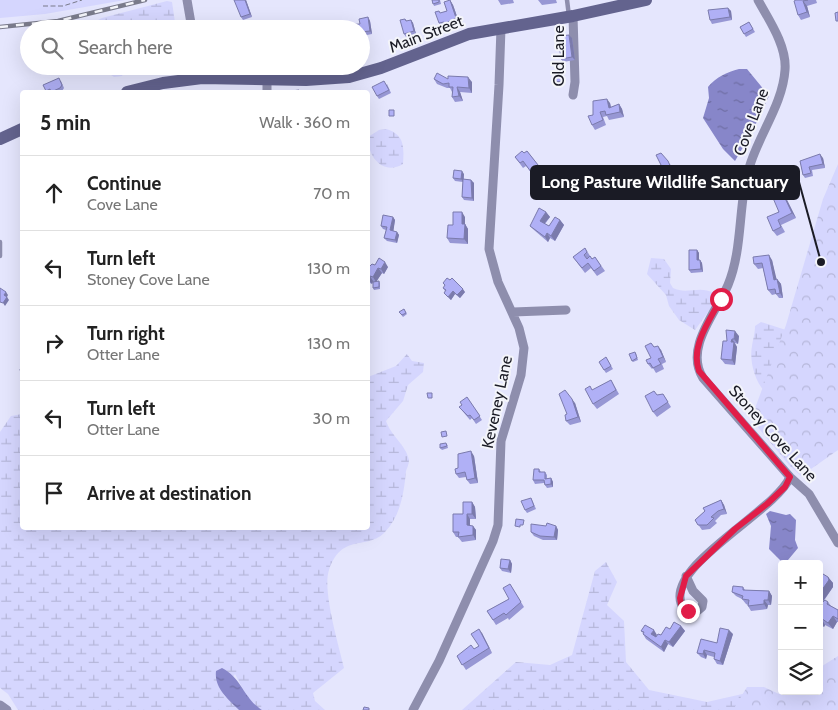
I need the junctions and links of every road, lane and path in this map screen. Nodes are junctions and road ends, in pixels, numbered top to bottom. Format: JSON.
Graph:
{"nodes":[{"id":1,"x":82,"y":0,"type":"edge"},
{"id":2,"x":187,"y":0,"type":"edge"},
{"id":3,"x":567,"y":0,"type":"edge"},
{"id":4,"x":646,"y":0,"type":"edge"},
{"id":5,"x":758,"y":0,"type":"edge"},
{"id":6,"x":606,"y":5,"type":"edge"},
{"id":7,"x":43,"y":6,"type":"dead end"},
{"id":8,"x":571,"y":17,"type":"junction"},
{"id":9,"x":189,"y":20,"type":"edge"},
{"id":10,"x":501,"y":28,"type":"junction"},
{"id":11,"x":370,"y":72,"type":"edge"},
{"id":12,"x":186,"y":75,"type":"edge"},
{"id":13,"x":195,"y":75,"type":"edge"},
{"id":14,"x":234,"y":75,"type":"edge"},
{"id":15,"x":355,"y":75,"type":"edge"},
{"id":16,"x":267,"y":78,"type":"junction"},
{"id":17,"x":186,"y":80,"type":"junction"},
{"id":18,"x":137,"y":90,"type":"edge"},
{"id":19,"x":267,"y":90,"type":"edge"},
{"id":20,"x":573,"y":95,"type":"dead end"},
{"id":21,"x":20,"y":130,"type":"edge"},
{"id":22,"x":0,"y":139,"type":"edge"},
{"id":23,"x":0,"y":242,"type":"edge"},
{"id":24,"x":0,"y":256,"type":"edge"},
{"id":25,"x":566,"y":310,"type":"dead end"},
{"id":26,"x":512,"y":312,"type":"junction"},
{"id":27,"x":699,"y":371,"type":"joint"},
{"id":28,"x":790,"y":477,"type":"junction"},
{"id":29,"x":838,"y":543,"type":"edge"},
{"id":30,"x":686,"y":576,"type":"dead end"},
{"id":31,"x":0,"y":705,"type":"edge"},
{"id":32,"x":7,"y":710,"type":"edge"},
{"id":33,"x":413,"y":710,"type":"edge"}],
"edges":[{"from":1,"to":7,"type":"path"},
{"from":2,"to":9,"type":"street"},
{"from":3,"to":8,"type":"lane"},
{"from":4,"to":6,"type":"main road","name":"Main Street"},
{"from":5,"to":27,"type":"street","name":"Cove Lane"},
{"from":6,"to":8,"type":"main road","name":"Main Street"},
{"from":8,"to":10,"type":"main road","name":"Main Street"},
{"from":8,"to":20,"type":"street","name":"Old Lane"},
{"from":10,"to":11,"type":"main road","name":"Main Street"},
{"from":10,"to":26,"type":"street","name":"Keveney Lane"},
{"from":12,"to":17,"type":"street"},
{"from":13,"to":17,"type":"main road","name":"Main Street"},
{"from":14,"to":16,"type":"main road","name":"Main Street"},
{"from":15,"to":16,"type":"main road","name":"Main Street"},
{"from":16,"to":19,"type":"street"},
{"from":17,"to":18,"type":"main road","name":"Main Street"},
{"from":21,"to":22,"type":"main road"},
{"from":23,"to":24,"type":"lane"},
{"from":25,"to":26,"type":"street"},
{"from":26,"to":33,"type":"street","name":"Keveney Lane"},
{"from":27,"to":28,"type":"street","name":"Stoney Cove Lane"},
{"from":28,"to":29,"type":"street","name":"Stoney Cove Lane"},
{"from":28,"to":30,"type":"street"},
{"from":31,"to":32,"type":"street"}]}
